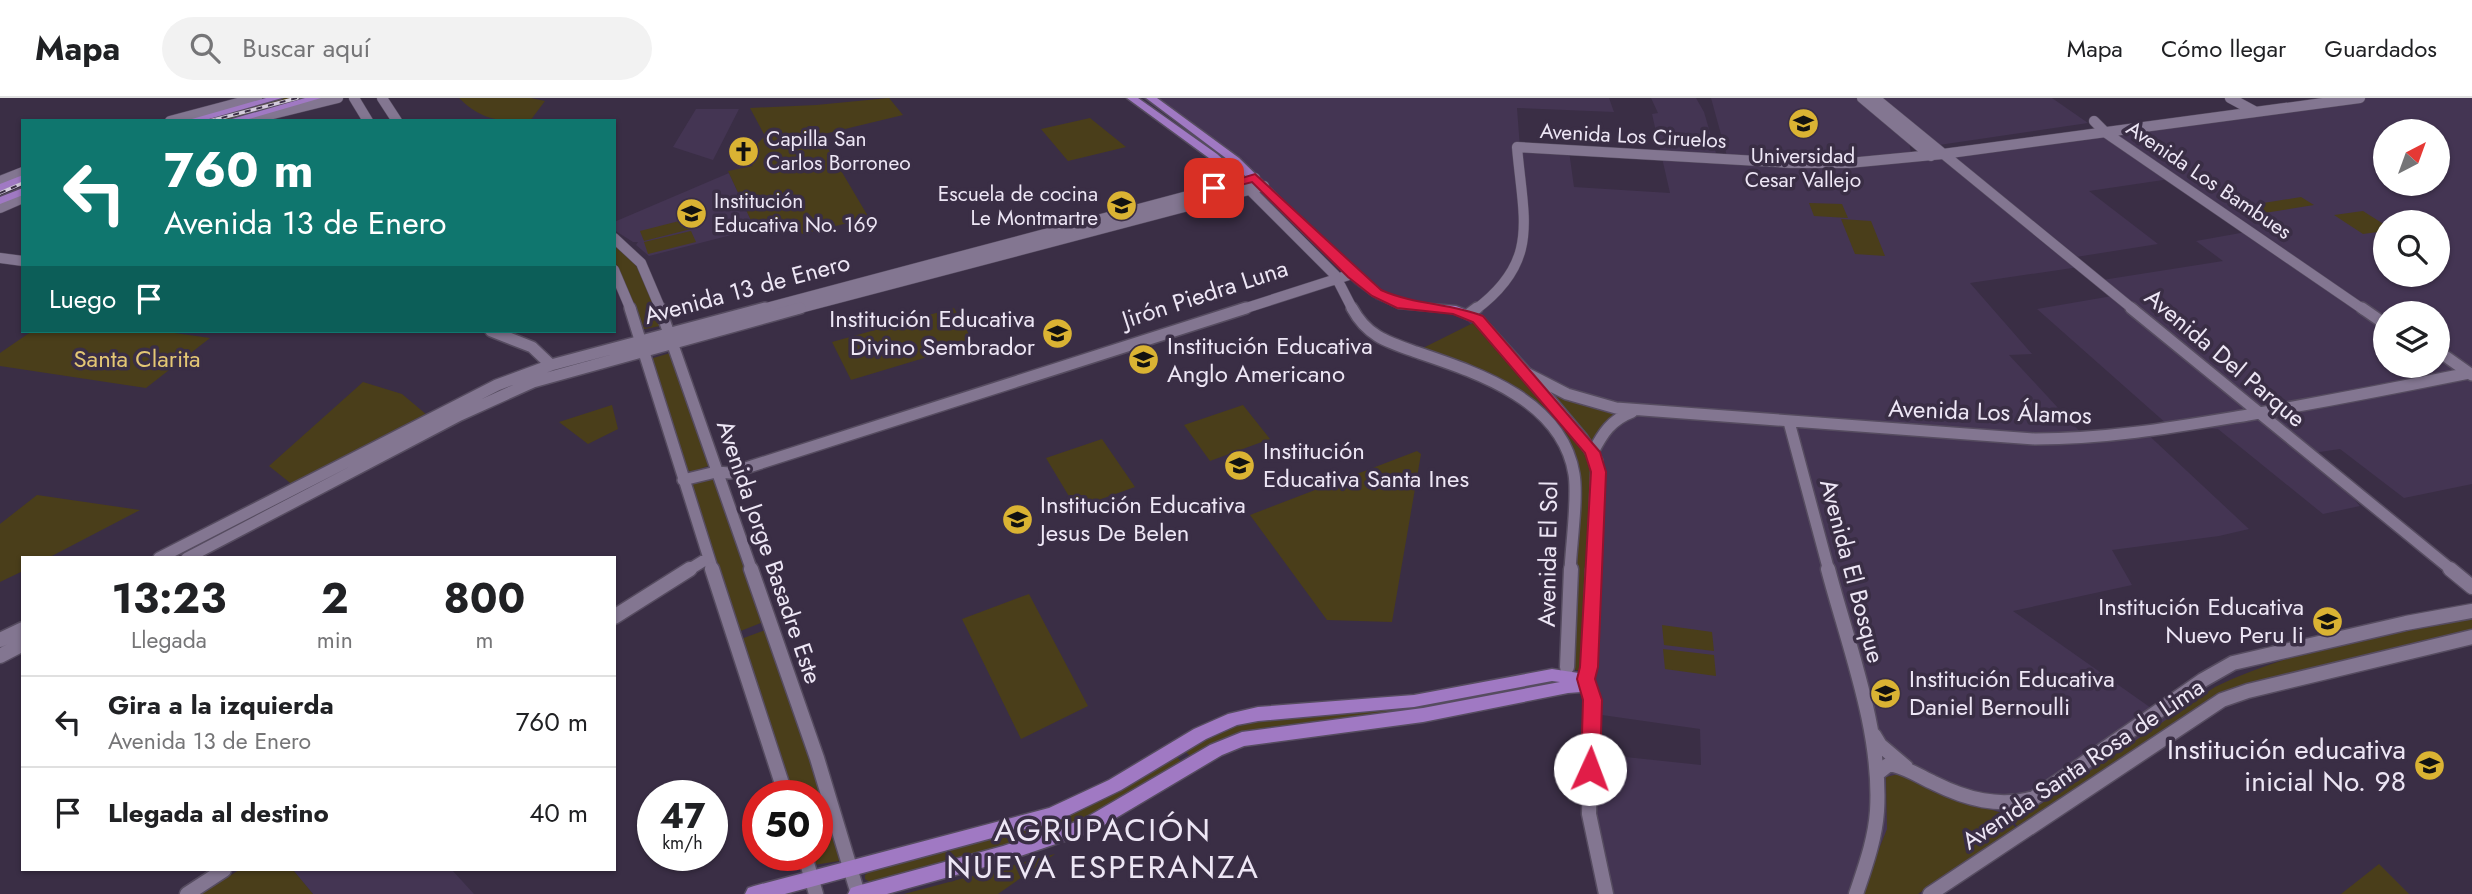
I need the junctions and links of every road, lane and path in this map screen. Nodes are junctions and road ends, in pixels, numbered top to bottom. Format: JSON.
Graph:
{"nodes":[{"id":1,"x":257,"y":98,"type":"edge"},
{"id":2,"x":277,"y":98,"type":"edge"},
{"id":3,"x":316,"y":98,"type":"edge"},
{"id":4,"x":338,"y":98,"type":"edge"},
{"id":5,"x":354,"y":98,"type":"edge"},
{"id":6,"x":382,"y":98,"type":"edge"},
{"id":7,"x":1132,"y":98,"type":"edge"},
{"id":8,"x":1151,"y":98,"type":"edge"},
{"id":9,"x":1862,"y":98,"type":"edge"},
{"id":10,"x":1875,"y":98,"type":"edge"},
{"id":11,"x":2230,"y":98,"type":"edge"},
{"id":12,"x":2306,"y":98,"type":"edge"},
{"id":13,"x":2360,"y":98,"type":"edge"},
{"id":14,"x":2242,"y":102,"type":"edge"},
{"id":15,"x":2255,"y":109,"type":"junction"},
{"id":16,"x":1891,"y":111,"type":"junction"},
{"id":17,"x":1879,"y":112,"type":"junction"},
{"id":18,"x":178,"y":119,"type":"edge"},
{"id":19,"x":198,"y":119,"type":"edge"},
{"id":20,"x":237,"y":119,"type":"edge"},
{"id":21,"x":252,"y":119,"type":"edge"},
{"id":22,"x":367,"y":119,"type":"edge"},
{"id":23,"x":396,"y":119,"type":"edge"},
{"id":24,"x":2105,"y":129,"type":"junction"},
{"id":25,"x":1933,"y":154,"type":"junction"},
{"id":26,"x":21,"y":173,"type":"edge"},
{"id":27,"x":21,"y":179,"type":"edge"},
{"id":28,"x":0,"y":181,"type":"edge"},
{"id":29,"x":1241,"y":181,"type":"junction"},
{"id":30,"x":1259,"y":182,"type":"junction"},
{"id":31,"x":0,"y":188,"type":"edge"},
{"id":32,"x":1250,"y":190,"type":"junction"},
{"id":33,"x":21,"y":192,"type":"edge"},
{"id":34,"x":21,"y":199,"type":"edge"},
{"id":35,"x":0,"y":201,"type":"edge"},
{"id":36,"x":0,"y":208,"type":"edge"},
{"id":37,"x":616,"y":240,"type":"edge"},
{"id":38,"x":0,"y":258,"type":"edge"},
{"id":39,"x":21,"y":261,"type":"edge"},
{"id":40,"x":616,"y":274,"type":"edge"},
{"id":41,"x":1352,"y":274,"type":"junction"},
{"id":42,"x":1337,"y":277,"type":"junction"},
{"id":43,"x":2373,"y":307,"type":"edge"},
{"id":44,"x":1469,"y":314,"type":"junction"},
{"id":45,"x":2373,"y":316,"type":"edge"},
{"id":46,"x":497,"y":333,"type":"edge"},
{"id":47,"x":516,"y":333,"type":"edge"},
{"id":48,"x":670,"y":337,"type":"junction"},
{"id":49,"x":642,"y":344,"type":"junction"},
{"id":50,"x":2450,"y":361,"type":"edge"},
{"id":51,"x":556,"y":363,"type":"junction"},
{"id":52,"x":2450,"y":367,"type":"edge"},
{"id":53,"x":1528,"y":374,"type":"junction"},
{"id":54,"x":2468,"y":377,"type":"edge"},
{"id":55,"x":1640,"y":411,"type":"junction"},
{"id":56,"x":2259,"y":413,"type":"junction"},
{"id":57,"x":1789,"y":422,"type":"junction"},
{"id":58,"x":1592,"y":452,"type":"junction"},
{"id":59,"x":716,"y":472,"type":"junction"},
{"id":60,"x":683,"y":480,"type":"junction"},
{"id":61,"x":163,"y":556,"type":"edge"},
{"id":62,"x":191,"y":556,"type":"edge"},
{"id":63,"x":708,"y":558,"type":"junction"},
{"id":64,"x":2472,"y":587,"type":"edge"},
{"id":65,"x":2472,"y":611,"type":"edge"},
{"id":66,"x":616,"y":616,"type":"edge"},
{"id":67,"x":21,"y":630,"type":"edge"},
{"id":68,"x":2472,"y":637,"type":"edge"},
{"id":69,"x":0,"y":640,"type":"edge"},
{"id":70,"x":21,"y":645,"type":"edge"},
{"id":71,"x":0,"y":656,"type":"edge"},
{"id":72,"x":1568,"y":676,"type":"junction"},
{"id":73,"x":1587,"y":683,"type":"junction"},
{"id":74,"x":1871,"y":731,"type":"junction"},
{"id":75,"x":1175,"y":748,"type":"junction"},
{"id":76,"x":1192,"y":764,"type":"junction"},
{"id":77,"x":1912,"y":771,"type":"junction"},
{"id":78,"x":1878,"y":773,"type":"junction"},
{"id":79,"x":781,"y":780,"type":"edge"},
{"id":80,"x":851,"y":869,"type":"junction"},
{"id":81,"x":223,"y":871,"type":"edge"},
{"id":82,"x":814,"y":886,"type":"edge"},
{"id":83,"x":187,"y":894,"type":"edge"},
{"id":84,"x":754,"y":894,"type":"edge"},
{"id":85,"x":857,"y":894,"type":"edge"},
{"id":86,"x":1606,"y":894,"type":"edge"},
{"id":87,"x":1856,"y":894,"type":"edge"},
{"id":88,"x":1930,"y":894,"type":"edge"}],
"edges":[{"from":1,"to":18,"type":"main road"},
{"from":2,"to":19,"type":"main road"},
{"from":3,"to":20,"type":"main road"},
{"from":4,"to":21,"type":"main road"},
{"from":5,"to":22,"type":"main road"},
{"from":6,"to":23,"type":"main road"},
{"from":7,"to":29,"type":"main road","name":"Avenida El Sol"},
{"from":8,"to":30,"type":"main road"},
{"from":9,"to":17,"type":"main road"},
{"from":10,"to":16,"type":"main road"},
{"from":11,"to":14,"type":"main road"},
{"from":12,"to":15,"type":"main road","name":"Avenida Los Ciruelos"},
{"from":13,"to":15,"type":"main road","name":"Avenida Los Ciruelos"},
{"from":14,"to":15,"type":"main road","name":"Avenida Los Ciruelos"},
{"from":14,"to":24,"type":"main road","name":"Avenida Los Ciruelos"},
{"from":15,"to":24,"type":"main road","name":"Avenida Los Ciruelos"},
{"from":16,"to":17,"type":"main road"},
{"from":16,"to":25,"type":"main road"},
{"from":17,"to":25,"type":"main road"},
{"from":24,"to":25,"type":"main road","name":"Avenida Los Ciruelos"},
{"from":24,"to":43,"type":"main road","name":"Avenida Los Bambues"},
{"from":24,"to":45,"type":"main road","name":"Avenida Los Bambues"},
{"from":25,"to":44,"type":"main road","name":"Avenida Los Ciruelos"},
{"from":25,"to":56,"type":"main road","name":"Avenida Del Parque"},
{"from":26,"to":28,"type":"main road"},
{"from":27,"to":31,"type":"main road"},
{"from":29,"to":30,"type":"main road","name":"Avenida 13 de Enero"},
{"from":29,"to":32,"type":"main road","name":"Avenida El Sol"},
{"from":29,"to":48,"type":"main road","name":"Avenida 13 de Enero"},
{"from":30,"to":32,"type":"main road","name":"Avenida 13 de Enero"},
{"from":30,"to":41,"type":"main road"},
{"from":32,"to":42,"type":"main road","name":"Avenida El Sol"},
{"from":32,"to":48,"type":"main road","name":"Avenida 13 de Enero"},
{"from":33,"to":35,"type":"main road"},
{"from":34,"to":36,"type":"main road"},
{"from":37,"to":48,"type":"main road","name":"Avenida Jorge Basadre Este"},
{"from":38,"to":39,"type":"main road"},
{"from":40,"to":49,"type":"main road"},
{"from":41,"to":42,"type":"main road","name":"Jirón Piedra Luna"},
{"from":41,"to":44,"type":"main road"},
{"from":42,"to":59,"type":"main road","name":"Jirón Piedra Luna"},
{"from":42,"to":72,"type":"main road","name":"Avenida El Sol"},
{"from":44,"to":53,"type":"main road","name":"Avenida El Sol"},
{"from":46,"to":51,"type":"main road"},
{"from":47,"to":51,"type":"main road"},
{"from":48,"to":49,"type":"main road","name":"Avenida 13 de Enero"},
{"from":48,"to":59,"type":"main road","name":"Avenida Jorge Basadre Este"},
{"from":49,"to":51,"type":"main road","name":"Avenida 13 de Enero"},
{"from":49,"to":60,"type":"main road"},
{"from":49,"to":62,"type":"main road","name":"Avenida 13 de Enero"},
{"from":50,"to":54,"type":"main road"},
{"from":51,"to":61,"type":"main road","name":"Avenida 13 de Enero"},
{"from":52,"to":54,"type":"main road"},
{"from":53,"to":55,"type":"main road","name":"Avenida Los Álamos"},
{"from":53,"to":58,"type":"main road","name":"Avenida El Sol"},
{"from":54,"to":56,"type":"main road","name":"Avenida Los Álamos"},
{"from":55,"to":57,"type":"main road","name":"Avenida Los Álamos"},
{"from":55,"to":58,"type":"main road","name":"Avenida Los Álamos"},
{"from":56,"to":57,"type":"main road","name":"Avenida Los Álamos"},
{"from":56,"to":64,"type":"main road","name":"Avenida Del Parque"},
{"from":57,"to":74,"type":"main road","name":"Avenida El Bosque"},
{"from":58,"to":73,"type":"main road","name":"Avenida El Sol"},
{"from":59,"to":60,"type":"main road","name":"Jirón Piedra Luna"},
{"from":59,"to":80,"type":"main road","name":"Avenida Jorge Basadre Este"},
{"from":60,"to":63,"type":"main road"},
{"from":63,"to":66,"type":"main road"},
{"from":63,"to":79,"type":"main road"},
{"from":65,"to":77,"type":"main road","name":"Avenida Santa Rosa de Lima"},
{"from":67,"to":69,"type":"main road"},
{"from":68,"to":88,"type":"main road","name":"Avenida Santa Rosa de Lima"},
{"from":70,"to":71,"type":"main road"},
{"from":72,"to":73,"type":"main road"},
{"from":72,"to":75,"type":"main road"},
{"from":72,"to":76,"type":"main road"},
{"from":73,"to":86,"type":"main road","name":"Avenida El Sol"},
{"from":74,"to":77,"type":"main road","name":"Avenida El Bosque"},
{"from":74,"to":78,"type":"main road","name":"Avenida El Bosque"},
{"from":75,"to":76,"type":"main road"},
{"from":75,"to":80,"type":"main road"},
{"from":76,"to":85,"type":"main road"},
{"from":77,"to":78,"type":"main road","name":"Avenida Santa Rosa de Lima"},
{"from":78,"to":87,"type":"main road","name":"Avenida El Bosque"},
{"from":80,"to":82,"type":"main road"},
{"from":80,"to":85,"type":"main road","name":"Avenida Jorge Basadre Este"},
{"from":81,"to":83,"type":"main road"},
{"from":82,"to":84,"type":"main road"}]}
